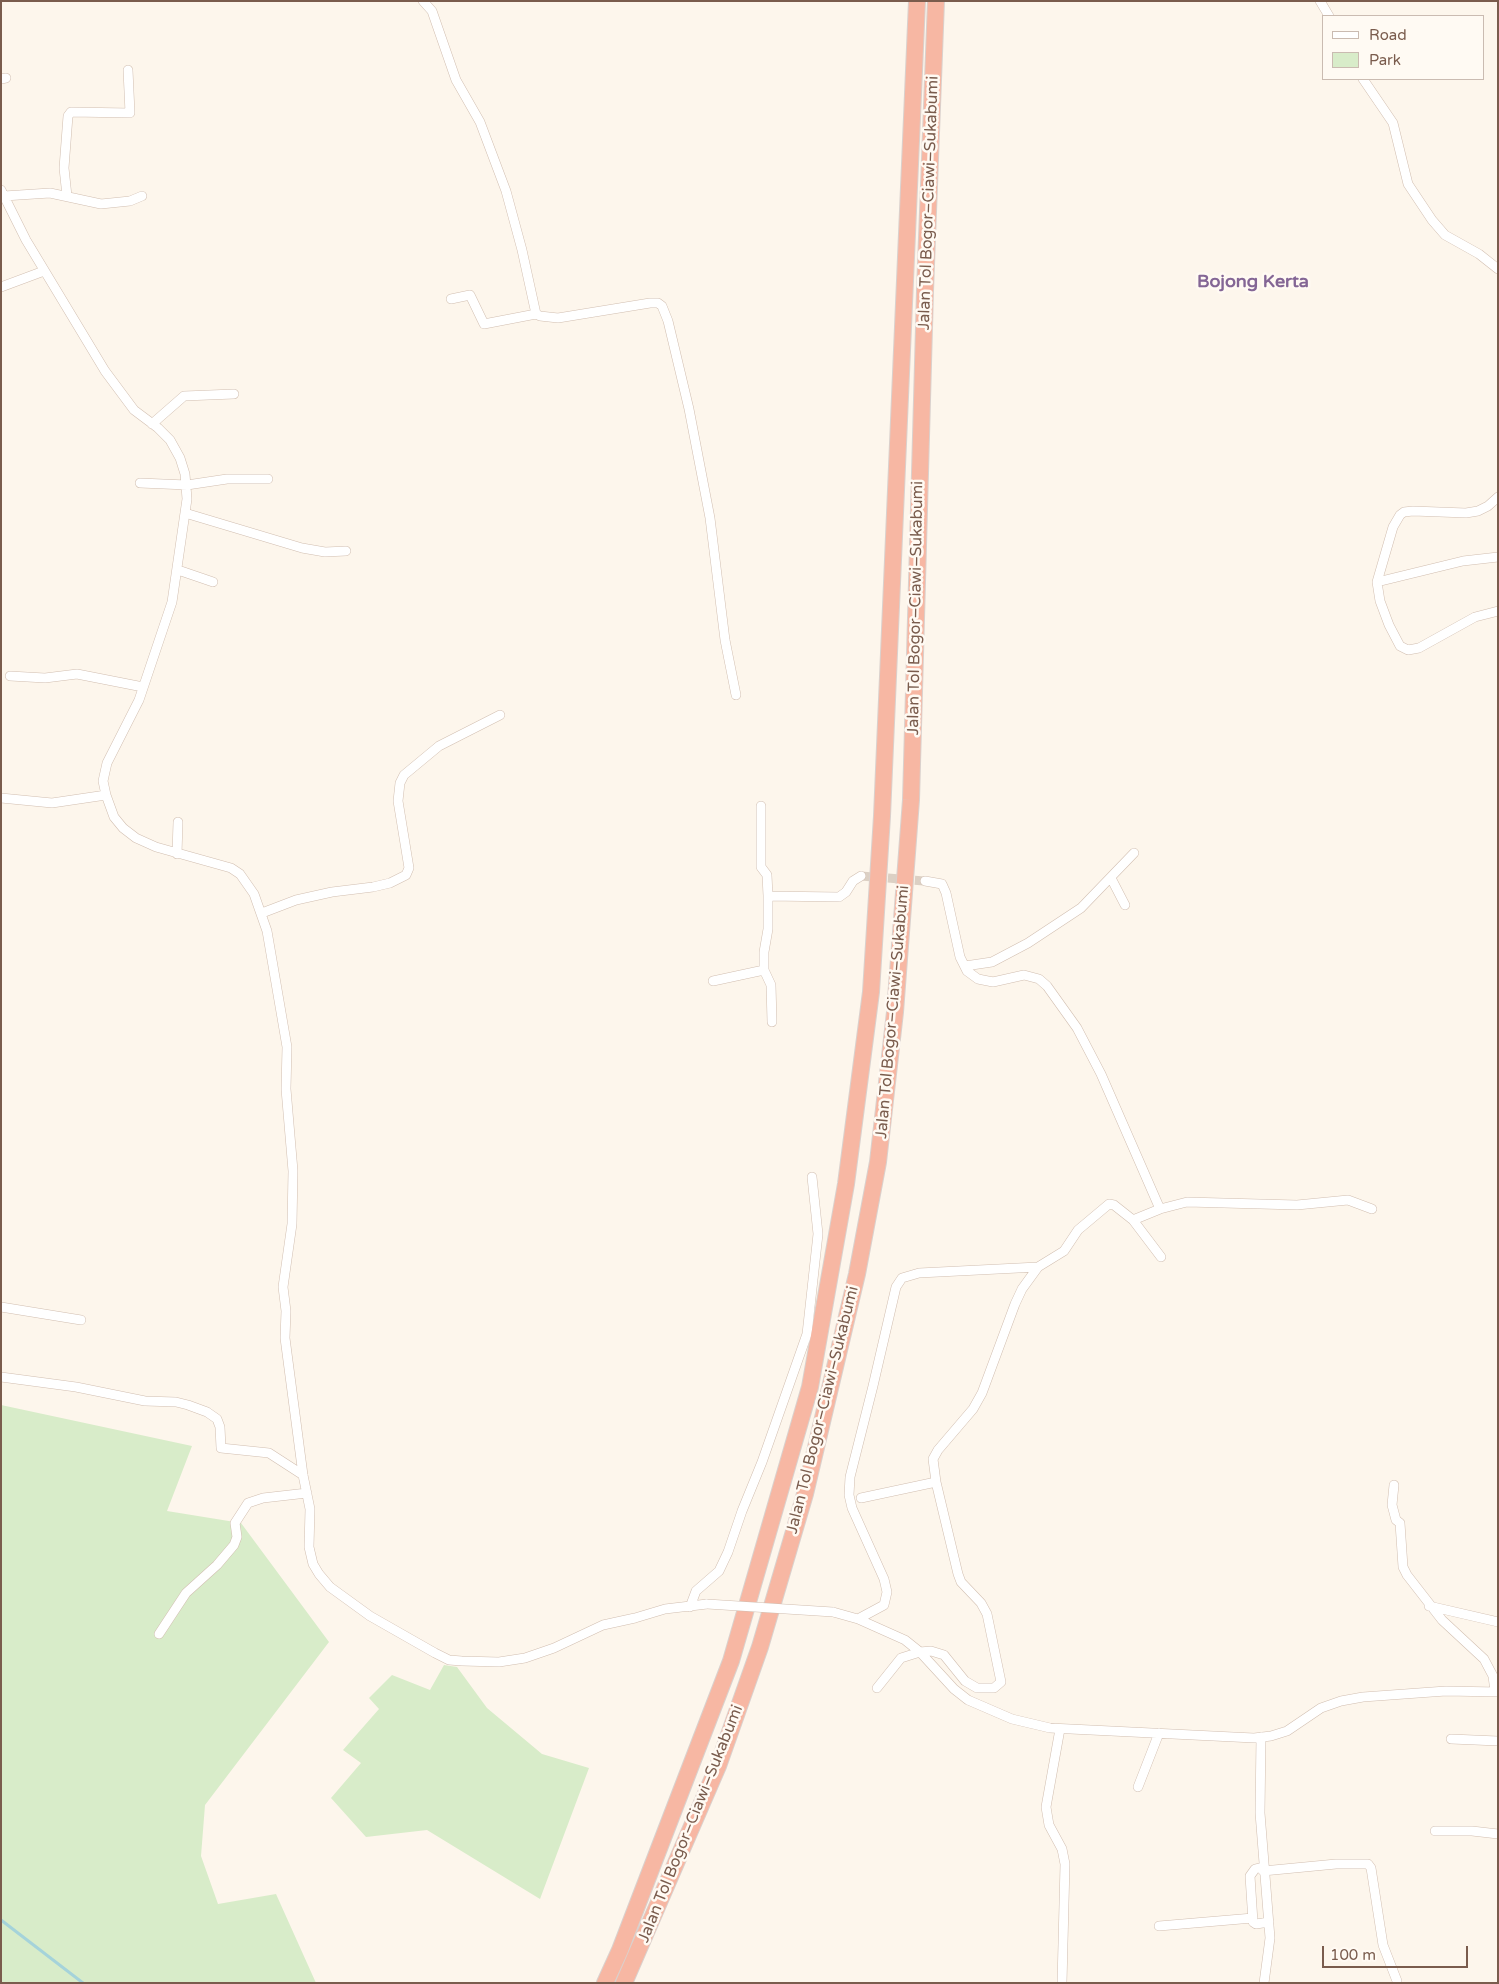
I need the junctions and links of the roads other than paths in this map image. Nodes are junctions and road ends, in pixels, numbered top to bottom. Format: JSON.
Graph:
{"nodes":[{"id":1,"x":424,"y":1,"type":"edge"},
{"id":2,"x":917,"y":1,"type":"edge"},
{"id":3,"x":936,"y":1,"type":"edge"},
{"id":4,"x":1320,"y":1,"type":"edge"},
{"id":5,"x":1328,"y":15,"type":"edge"},
{"id":6,"x":128,"y":70,"type":"dead end"},
{"id":7,"x":1364,"y":80,"type":"edge"},
{"id":8,"x":3,"y":193,"type":"edge"},
{"id":9,"x":67,"y":196,"type":"junction"},
{"id":10,"x":142,"y":196,"type":"dead end"},
{"id":11,"x":1498,"y":269,"type":"edge"},
{"id":12,"x":44,"y":271,"type":"junction"},
{"id":13,"x":1,"y":287,"type":"edge"},
{"id":14,"x":451,"y":299,"type":"dead end"},
{"id":15,"x":536,"y":314,"type":"junction"},
{"id":16,"x":234,"y":394,"type":"dead end"},
{"id":17,"x":152,"y":424,"type":"junction"},
{"id":18,"x":268,"y":479,"type":"dead end"},
{"id":19,"x":140,"y":482,"type":"dead end"},
{"id":20,"x":187,"y":485,"type":"junction"},
{"id":21,"x":1498,"y":497,"type":"edge"},
{"id":22,"x":185,"y":513,"type":"junction"},
{"id":23,"x":346,"y":551,"type":"dead end"},
{"id":24,"x":1498,"y":557,"type":"edge"},
{"id":25,"x":178,"y":570,"type":"junction"},
{"id":26,"x":213,"y":582,"type":"dead end"},
{"id":27,"x":1377,"y":582,"type":"junction"},
{"id":28,"x":1498,"y":611,"type":"edge"},
{"id":29,"x":10,"y":676,"type":"dead end"},
{"id":30,"x":143,"y":687,"type":"junction"},
{"id":31,"x":736,"y":695,"type":"dead end"},
{"id":32,"x":500,"y":715,"type":"dead end"},
{"id":33,"x":106,"y":796,"type":"junction"},
{"id":34,"x":1,"y":798,"type":"edge"},
{"id":35,"x":761,"y":806,"type":"dead end"},
{"id":36,"x":178,"y":822,"type":"dead end"},
{"id":37,"x":1134,"y":853,"type":"dead end"},
{"id":38,"x":177,"y":854,"type":"junction"},
{"id":39,"x":861,"y":876,"type":"dead end"},
{"id":40,"x":1111,"y":878,"type":"junction"},
{"id":41,"x":925,"y":881,"type":"tunnel mouth"},
{"id":42,"x":768,"y":896,"type":"junction"},
{"id":43,"x":1125,"y":905,"type":"dead end"},
{"id":44,"x":262,"y":913,"type":"junction"},
{"id":45,"x":964,"y":966,"type":"junction"},
{"id":46,"x":764,"y":970,"type":"junction"},
{"id":47,"x":713,"y":981,"type":"dead end"},
{"id":48,"x":772,"y":1022,"type":"dead end"},
{"id":49,"x":812,"y":1177,"type":"dead end"},
{"id":50,"x":1160,"y":1209,"type":"junction"},
{"id":51,"x":1372,"y":1209,"type":"dead end"},
{"id":52,"x":1134,"y":1220,"type":"junction"},
{"id":53,"x":1160,"y":1257,"type":"dead end"},
{"id":54,"x":1038,"y":1266,"type":"junction"},
{"id":55,"x":1,"y":1307,"type":"edge"},
{"id":56,"x":81,"y":1320,"type":"dead end"},
{"id":57,"x":1,"y":1377,"type":"edge"},
{"id":58,"x":303,"y":1475,"type":"junction"},
{"id":59,"x":936,"y":1482,"type":"junction"},
{"id":60,"x":1394,"y":1485,"type":"dead end"},
{"id":61,"x":307,"y":1493,"type":"junction"},
{"id":62,"x":861,"y":1498,"type":"dead end"},
{"id":63,"x":690,"y":1606,"type":"junction"},
{"id":64,"x":1429,"y":1606,"type":"junction"},
{"id":65,"x":858,"y":1619,"type":"junction"},
{"id":66,"x":1498,"y":1622,"type":"edge"},
{"id":67,"x":159,"y":1634,"type":"dead end"},
{"id":68,"x":920,"y":1652,"type":"junction"},
{"id":69,"x":876,"y":1688,"type":"dead end"},
{"id":70,"x":1496,"y":1692,"type":"edge"},
{"id":71,"x":1060,"y":1729,"type":"junction"},
{"id":72,"x":1159,"y":1733,"type":"junction"},
{"id":73,"x":1261,"y":1737,"type":"junction"},
{"id":74,"x":1452,"y":1739,"type":"dead end"},
{"id":75,"x":1498,"y":1741,"type":"edge"},
{"id":76,"x":1138,"y":1787,"type":"dead end"},
{"id":77,"x":1435,"y":1831,"type":"dead end"},
{"id":78,"x":1498,"y":1834,"type":"edge"},
{"id":79,"x":1263,"y":1869,"type":"junction"},
{"id":80,"x":1253,"y":1918,"type":"junction"},
{"id":81,"x":1269,"y":1922,"type":"junction"},
{"id":82,"x":1159,"y":1926,"type":"dead end"},
{"id":83,"x":1398,"y":1981,"type":"dead end"},
{"id":84,"x":605,"y":1983,"type":"edge"},
{"id":85,"x":624,"y":1983,"type":"edge"},
{"id":86,"x":1062,"y":1983,"type":"edge"},
{"id":87,"x":1264,"y":1983,"type":"edge"}],
"edges":[{"from":1,"to":15,"type":"street"},
{"from":2,"to":84,"type":"highway","name":"Jalan Tol Bogor–Ciawi–Sukabumi"},
{"from":3,"to":85,"type":"highway","name":"Jalan Tol Bogor–Ciawi–Sukabumi"},
{"from":4,"to":5,"type":"street"},
{"from":6,"to":9,"type":"street"},
{"from":7,"to":11,"type":"street"},
{"from":8,"to":9,"type":"street"},
{"from":8,"to":12,"type":"street"},
{"from":9,"to":10,"type":"street"},
{"from":12,"to":13,"type":"street"},
{"from":12,"to":17,"type":"street"},
{"from":14,"to":15,"type":"street"},
{"from":15,"to":31,"type":"street"},
{"from":16,"to":17,"type":"street"},
{"from":17,"to":20,"type":"street"},
{"from":18,"to":20,"type":"street"},
{"from":19,"to":20,"type":"street"},
{"from":20,"to":22,"type":"street"},
{"from":21,"to":27,"type":"street"},
{"from":22,"to":23,"type":"street"},
{"from":22,"to":25,"type":"street"},
{"from":24,"to":27,"type":"street"},
{"from":25,"to":26,"type":"street"},
{"from":25,"to":30,"type":"street"},
{"from":27,"to":28,"type":"street"},
{"from":29,"to":30,"type":"street"},
{"from":30,"to":33,"type":"street"},
{"from":32,"to":44,"type":"street"},
{"from":33,"to":34,"type":"street"},
{"from":33,"to":38,"type":"street"},
{"from":35,"to":42,"type":"street"},
{"from":36,"to":38,"type":"street"},
{"from":37,"to":40,"type":"street"},
{"from":38,"to":44,"type":"street"},
{"from":39,"to":42,"type":"street"},
{"from":40,"to":43,"type":"street"},
{"from":40,"to":45,"type":"street"},
{"from":41,"to":45,"type":"street"},
{"from":42,"to":46,"type":"street"},
{"from":44,"to":58,"type":"street"},
{"from":45,"to":50,"type":"street"},
{"from":46,"to":47,"type":"street"},
{"from":46,"to":48,"type":"street"},
{"from":49,"to":63,"type":"street"},
{"from":50,"to":51,"type":"street"},
{"from":50,"to":52,"type":"street"},
{"from":52,"to":53,"type":"street"},
{"from":52,"to":54,"type":"street"},
{"from":54,"to":59,"type":"street"},
{"from":54,"to":65,"type":"street"},
{"from":55,"to":56,"type":"street"},
{"from":57,"to":58,"type":"street"},
{"from":58,"to":61,"type":"street"},
{"from":59,"to":62,"type":"street"},
{"from":59,"to":68,"type":"street"},
{"from":60,"to":64,"type":"street"},
{"from":61,"to":63,"type":"street"},
{"from":61,"to":67,"type":"street"},
{"from":63,"to":65,"type":"street","bridge":true},
{"from":64,"to":66,"type":"street"},
{"from":64,"to":70,"type":"street"},
{"from":65,"to":68,"type":"street"},
{"from":68,"to":69,"type":"street"},
{"from":68,"to":71,"type":"street"},
{"from":70,"to":73,"type":"street"},
{"from":71,"to":72,"type":"street"},
{"from":71,"to":86,"type":"street"},
{"from":72,"to":73,"type":"street"},
{"from":72,"to":76,"type":"street"},
{"from":73,"to":79,"type":"street"},
{"from":74,"to":75,"type":"street"},
{"from":77,"to":78,"type":"street"},
{"from":79,"to":80,"type":"street"},
{"from":79,"to":81,"type":"street"},
{"from":79,"to":83,"type":"street"},
{"from":80,"to":81,"type":"street"},
{"from":80,"to":82,"type":"street"},
{"from":81,"to":87,"type":"street"}]}
